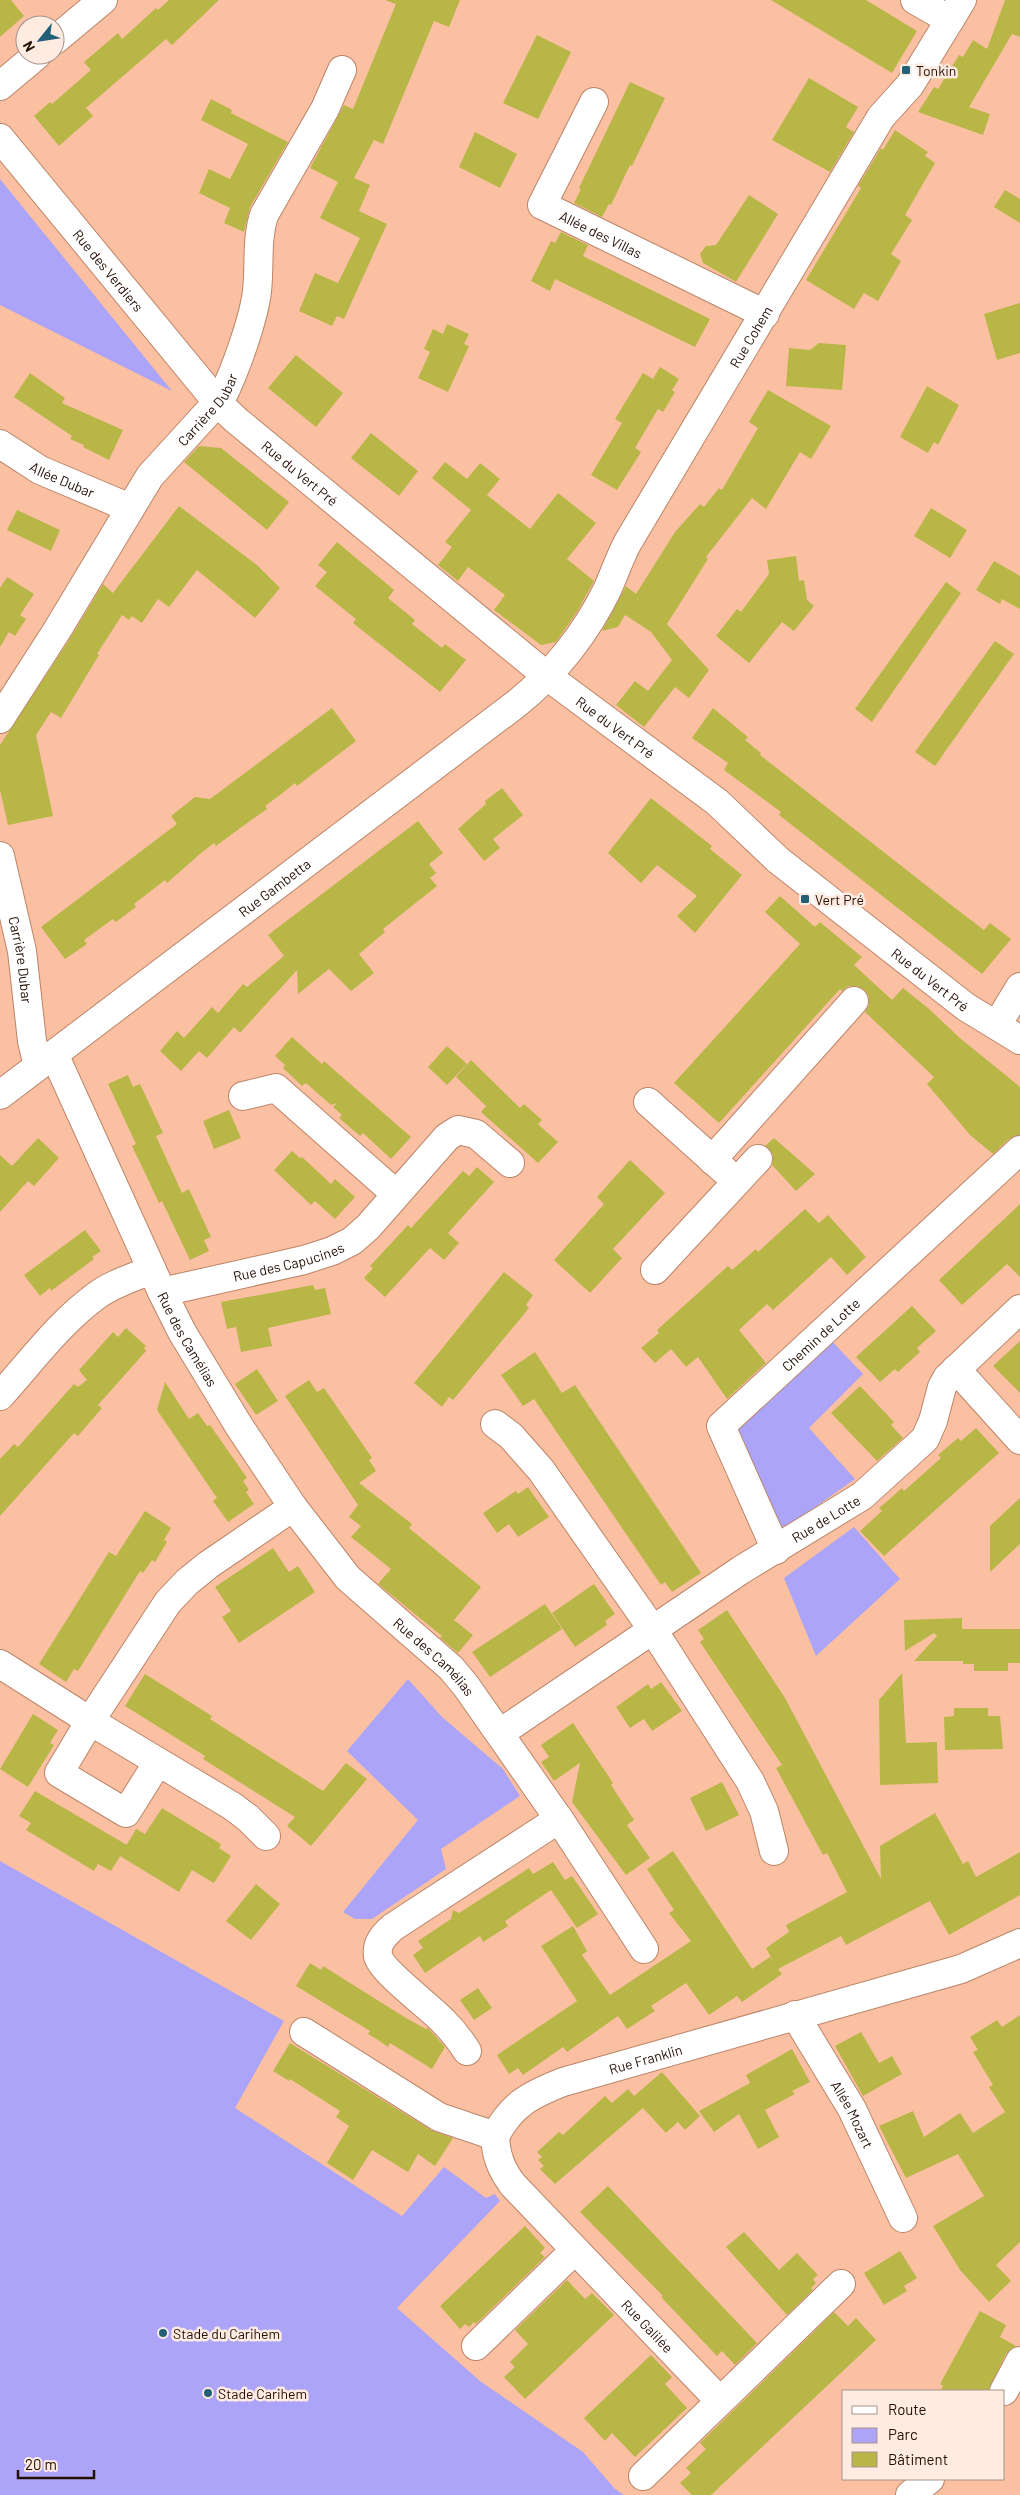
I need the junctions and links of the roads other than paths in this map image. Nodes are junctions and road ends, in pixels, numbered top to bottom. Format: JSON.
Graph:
{"nodes":[{"id":1,"x":103,"y":0,"type":"edge"},
{"id":2,"x":914,"y":0,"type":"edge"},
{"id":3,"x":956,"y":10,"type":"edge"},
{"id":4,"x":65,"y":32,"type":"edge"},
{"id":5,"x":25,"y":65,"type":"edge"},
{"id":6,"x":342,"y":70,"type":"dead end"},
{"id":7,"x":0,"y":86,"type":"edge"},
{"id":8,"x":594,"y":102,"type":"dead end"},
{"id":9,"x":0,"y":138,"type":"edge"},
{"id":10,"x":764,"y":314,"type":"junction"},
{"id":11,"x":218,"y":403,"type":"junction"},
{"id":12,"x":0,"y":444,"type":"edge"},
{"id":13,"x":130,"y":508,"type":"junction"},
{"id":14,"x":547,"y":676,"type":"junction"},
{"id":15,"x":0,"y":719,"type":"edge"},
{"id":16,"x":0,"y":856,"type":"edge"},
{"id":17,"x":1020,"y":987,"type":"edge"},
{"id":18,"x":854,"y":1001,"type":"dead end"},
{"id":19,"x":996,"y":1025,"type":"junction"},
{"id":20,"x":1020,"y":1040,"type":"edge"},
{"id":21,"x":46,"y":1060,"type":"junction"},
{"id":22,"x":0,"y":1096,"type":"edge"},
{"id":23,"x":243,"y":1096,"type":"dead end"},
{"id":24,"x":648,"y":1102,"type":"dead end"},
{"id":25,"x":1020,"y":1150,"type":"edge"},
{"id":26,"x":758,"y":1159,"type":"dead end"},
{"id":27,"x":712,"y":1160,"type":"junction"},
{"id":28,"x":510,"y":1163,"type":"dead end"},
{"id":29,"x":736,"y":1182,"type":"junction"},
{"id":30,"x":396,"y":1194,"type":"junction"},
{"id":31,"x":655,"y":1270,"type":"dead end"},
{"id":32,"x":156,"y":1281,"type":"junction"},
{"id":33,"x":1020,"y":1309,"type":"edge"},
{"id":34,"x":956,"y":1369,"type":"junction"},
{"id":35,"x":0,"y":1396,"type":"edge"},
{"id":36,"x":495,"y":1424,"type":"dead end"},
{"id":37,"x":1020,"y":1440,"type":"edge"},
{"id":38,"x":293,"y":1507,"type":"junction"},
{"id":39,"x":776,"y":1550,"type":"junction"},
{"id":40,"x":653,"y":1630,"type":"junction"},
{"id":41,"x":0,"y":1664,"type":"edge"},
{"id":42,"x":90,"y":1721,"type":"junction"},
{"id":43,"x":500,"y":1733,"type":"junction"},
{"id":44,"x":158,"y":1762,"type":"junction"},
{"id":45,"x":559,"y":1819,"type":"junction"},
{"id":46,"x":266,"y":1836,"type":"dead end"},
{"id":47,"x":774,"y":1851,"type":"dead end"},
{"id":48,"x":1020,"y":1943,"type":"edge"},
{"id":49,"x":644,"y":1949,"type":"dead end"},
{"id":50,"x":795,"y":2015,"type":"junction"},
{"id":51,"x":304,"y":2032,"type":"dead end"},
{"id":52,"x":467,"y":2051,"type":"dead end"},
{"id":53,"x":494,"y":2136,"type":"junction"},
{"id":54,"x":903,"y":2218,"type":"dead end"},
{"id":55,"x":576,"y":2250,"type":"junction"},
{"id":56,"x":841,"y":2284,"type":"dead end"},
{"id":57,"x":476,"y":2346,"type":"dead end"},
{"id":58,"x":1020,"y":2361,"type":"edge"},
{"id":59,"x":1005,"y":2390,"type":"edge"},
{"id":60,"x":720,"y":2401,"type":"junction"},
{"id":61,"x":643,"y":2476,"type":"dead end"},
{"id":62,"x":929,"y":2480,"type":"edge"},
{"id":63,"x":910,"y":2495,"type":"edge"}],
"edges":[{"from":1,"to":4,"type":"street"},
{"from":2,"to":3,"type":"street"},
{"from":3,"to":10,"type":"street","name":"Rue Cohem"},
{"from":5,"to":7,"type":"street"},
{"from":6,"to":11,"type":"street","name":"Carrière Dubar"},
{"from":8,"to":10,"type":"street","name":"Allée des Villas"},
{"from":9,"to":11,"type":"street","name":"Rue des Verdiers"},
{"from":10,"to":14,"type":"street","name":"Rue Cohem"},
{"from":11,"to":13,"type":"street","name":"Carrière Dubar"},
{"from":11,"to":14,"type":"street","name":"Rue du Vert Pré"},
{"from":12,"to":13,"type":"street","name":"Allée Dubar"},
{"from":13,"to":15,"type":"street","name":"Carrière Dubar"},
{"from":14,"to":19,"type":"street","name":"Rue du Vert Pré"},
{"from":14,"to":21,"type":"street","name":"Rue Gambetta"},
{"from":16,"to":21,"type":"street","name":"Carrière Dubar"},
{"from":17,"to":19,"type":"street"},
{"from":18,"to":27,"type":"street"},
{"from":19,"to":20,"type":"street","name":"Rue du Vert Pré"},
{"from":21,"to":22,"type":"street","name":"Rue Gambetta"},
{"from":21,"to":32,"type":"street","name":"Rue des Camélias"},
{"from":23,"to":30,"type":"street"},
{"from":24,"to":27,"type":"street"},
{"from":25,"to":39,"type":"street","name":"Chemin de Lotte"},
{"from":26,"to":29,"type":"street"},
{"from":27,"to":29,"type":"street"},
{"from":28,"to":30,"type":"street","name":"Rue des Capucines"},
{"from":29,"to":31,"type":"street"},
{"from":30,"to":32,"type":"street","name":"Rue des Capucines"},
{"from":32,"to":35,"type":"street"},
{"from":32,"to":38,"type":"street","name":"Rue des Camélias"},
{"from":33,"to":34,"type":"street","name":"Rue de Lotte"},
{"from":34,"to":37,"type":"street"},
{"from":34,"to":39,"type":"street","name":"Rue de Lotte"},
{"from":36,"to":40,"type":"street"},
{"from":38,"to":42,"type":"street"},
{"from":38,"to":43,"type":"street","name":"Rue des Camélias"},
{"from":39,"to":40,"type":"street","name":"Rue de Lotte"},
{"from":40,"to":43,"type":"street","name":"Rue de Lotte"},
{"from":40,"to":47,"type":"street"},
{"from":41,"to":42,"type":"street"},
{"from":42,"to":44,"type":"street"},
{"from":42,"to":44,"type":"street"},
{"from":43,"to":45,"type":"street","name":"Rue des Camélias"},
{"from":44,"to":46,"type":"street"},
{"from":45,"to":49,"type":"street","name":"Rue des Camélias"},
{"from":45,"to":52,"type":"street"},
{"from":48,"to":50,"type":"street","name":"Rue Franklin"},
{"from":50,"to":53,"type":"street","name":"Rue Franklin"},
{"from":50,"to":54,"type":"street","name":"Allée Mozart"},
{"from":51,"to":53,"type":"street"},
{"from":53,"to":55,"type":"street","name":"Rue Galilée"},
{"from":55,"to":57,"type":"street"},
{"from":55,"to":60,"type":"street","name":"Rue Galilée"},
{"from":56,"to":60,"type":"street"},
{"from":58,"to":59,"type":"street"},
{"from":60,"to":61,"type":"street"},
{"from":62,"to":63,"type":"street"}]}
